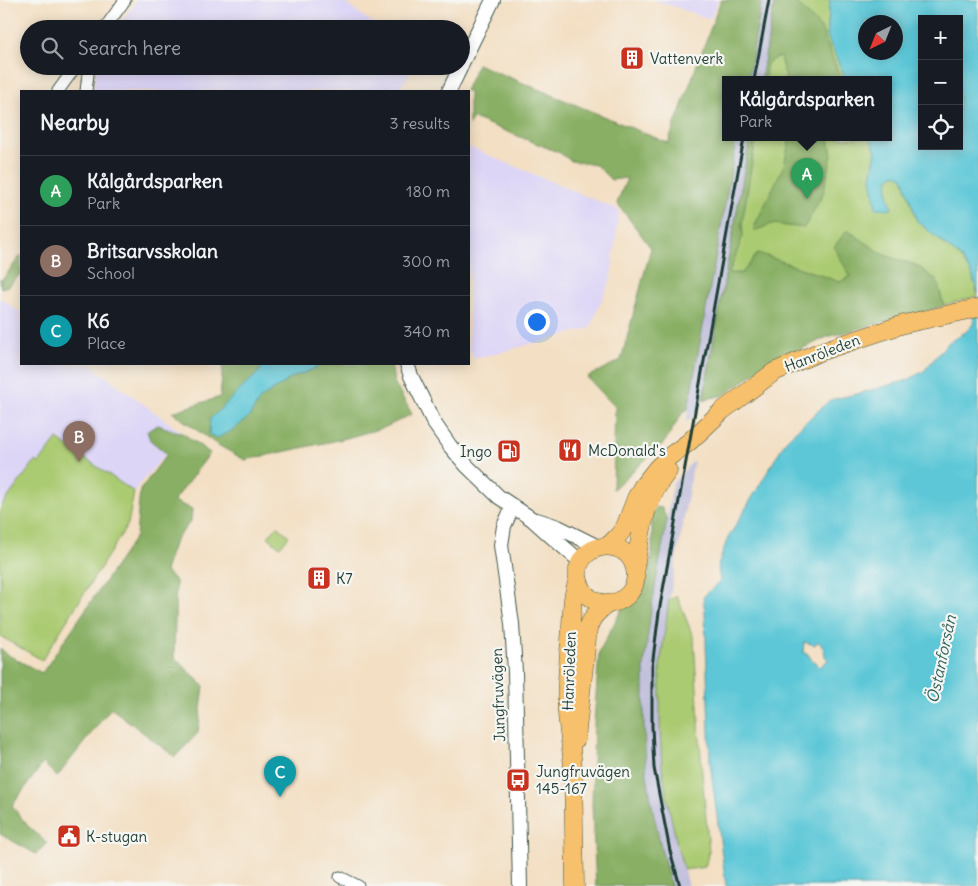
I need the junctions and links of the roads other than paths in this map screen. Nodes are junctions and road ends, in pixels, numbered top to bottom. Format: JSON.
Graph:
{"nodes":[{"id":1,"x":126,"y":0,"type":"edge"},
{"id":2,"x":493,"y":0,"type":"edge"},
{"id":3,"x":111,"y":20,"type":"edge"},
{"id":4,"x":470,"y":47,"type":"edge"},
{"id":5,"x":70,"y":75,"type":"edge"},
{"id":6,"x":87,"y":75,"type":"edge"},
{"id":7,"x":456,"y":75,"type":"edge"},
{"id":8,"x":59,"y":90,"type":"edge"},
{"id":9,"x":86,"y":90,"type":"edge"},
{"id":10,"x":449,"y":90,"type":"edge"},
{"id":11,"x":974,"y":309,"type":"edge"},
{"id":12,"x":407,"y":365,"type":"edge"},
{"id":13,"x":689,"y":442,"type":"junction"},
{"id":14,"x":513,"y":506,"type":"junction"},
{"id":15,"x":532,"y":519,"type":"junction"},
{"id":16,"x":603,"y":547,"type":"junction"},
{"id":17,"x":635,"y":567,"type":"junction"},
{"id":18,"x":580,"y":569,"type":"junction"},
{"id":19,"x":608,"y":604,"type":"junction"},
{"id":20,"x":573,"y":766,"type":"junction"},
{"id":21,"x":340,"y":877,"type":"dead end"},
{"id":22,"x":358,"y":886,"type":"edge"},
{"id":23,"x":520,"y":886,"type":"edge"},
{"id":24,"x":576,"y":886,"type":"edge"}],
"edges":[{"from":1,"to":3,"type":"street"},
{"from":2,"to":4,"type":"street"},
{"from":5,"to":8,"type":"street"},
{"from":6,"to":9,"type":"street"},
{"from":7,"to":10,"type":"street"},
{"from":11,"to":13,"type":"highway","name":"Hanröleden"},
{"from":12,"to":14,"type":"street"},
{"from":13,"to":16,"type":"highway","name":"Hanröleden"},
{"from":13,"to":17,"type":"highway","name":"Hanröleden"},
{"from":14,"to":15,"type":"street"},
{"from":14,"to":23,"type":"street","name":"Jungfruvägen"},
{"from":15,"to":16,"type":"street"},
{"from":15,"to":18,"type":"street"},
{"from":16,"to":17,"type":"highway"},
{"from":16,"to":18,"type":"highway","name":"Hanröleden"},
{"from":17,"to":19,"type":"highway","name":"Hanröleden"},
{"from":18,"to":19,"type":"highway"},
{"from":18,"to":20,"type":"highway","name":"Hanröleden"},
{"from":19,"to":20,"type":"highway","name":"Hanröleden"},
{"from":20,"to":24,"type":"highway","name":"Hanröleden"},
{"from":21,"to":22,"type":"street"}]}
